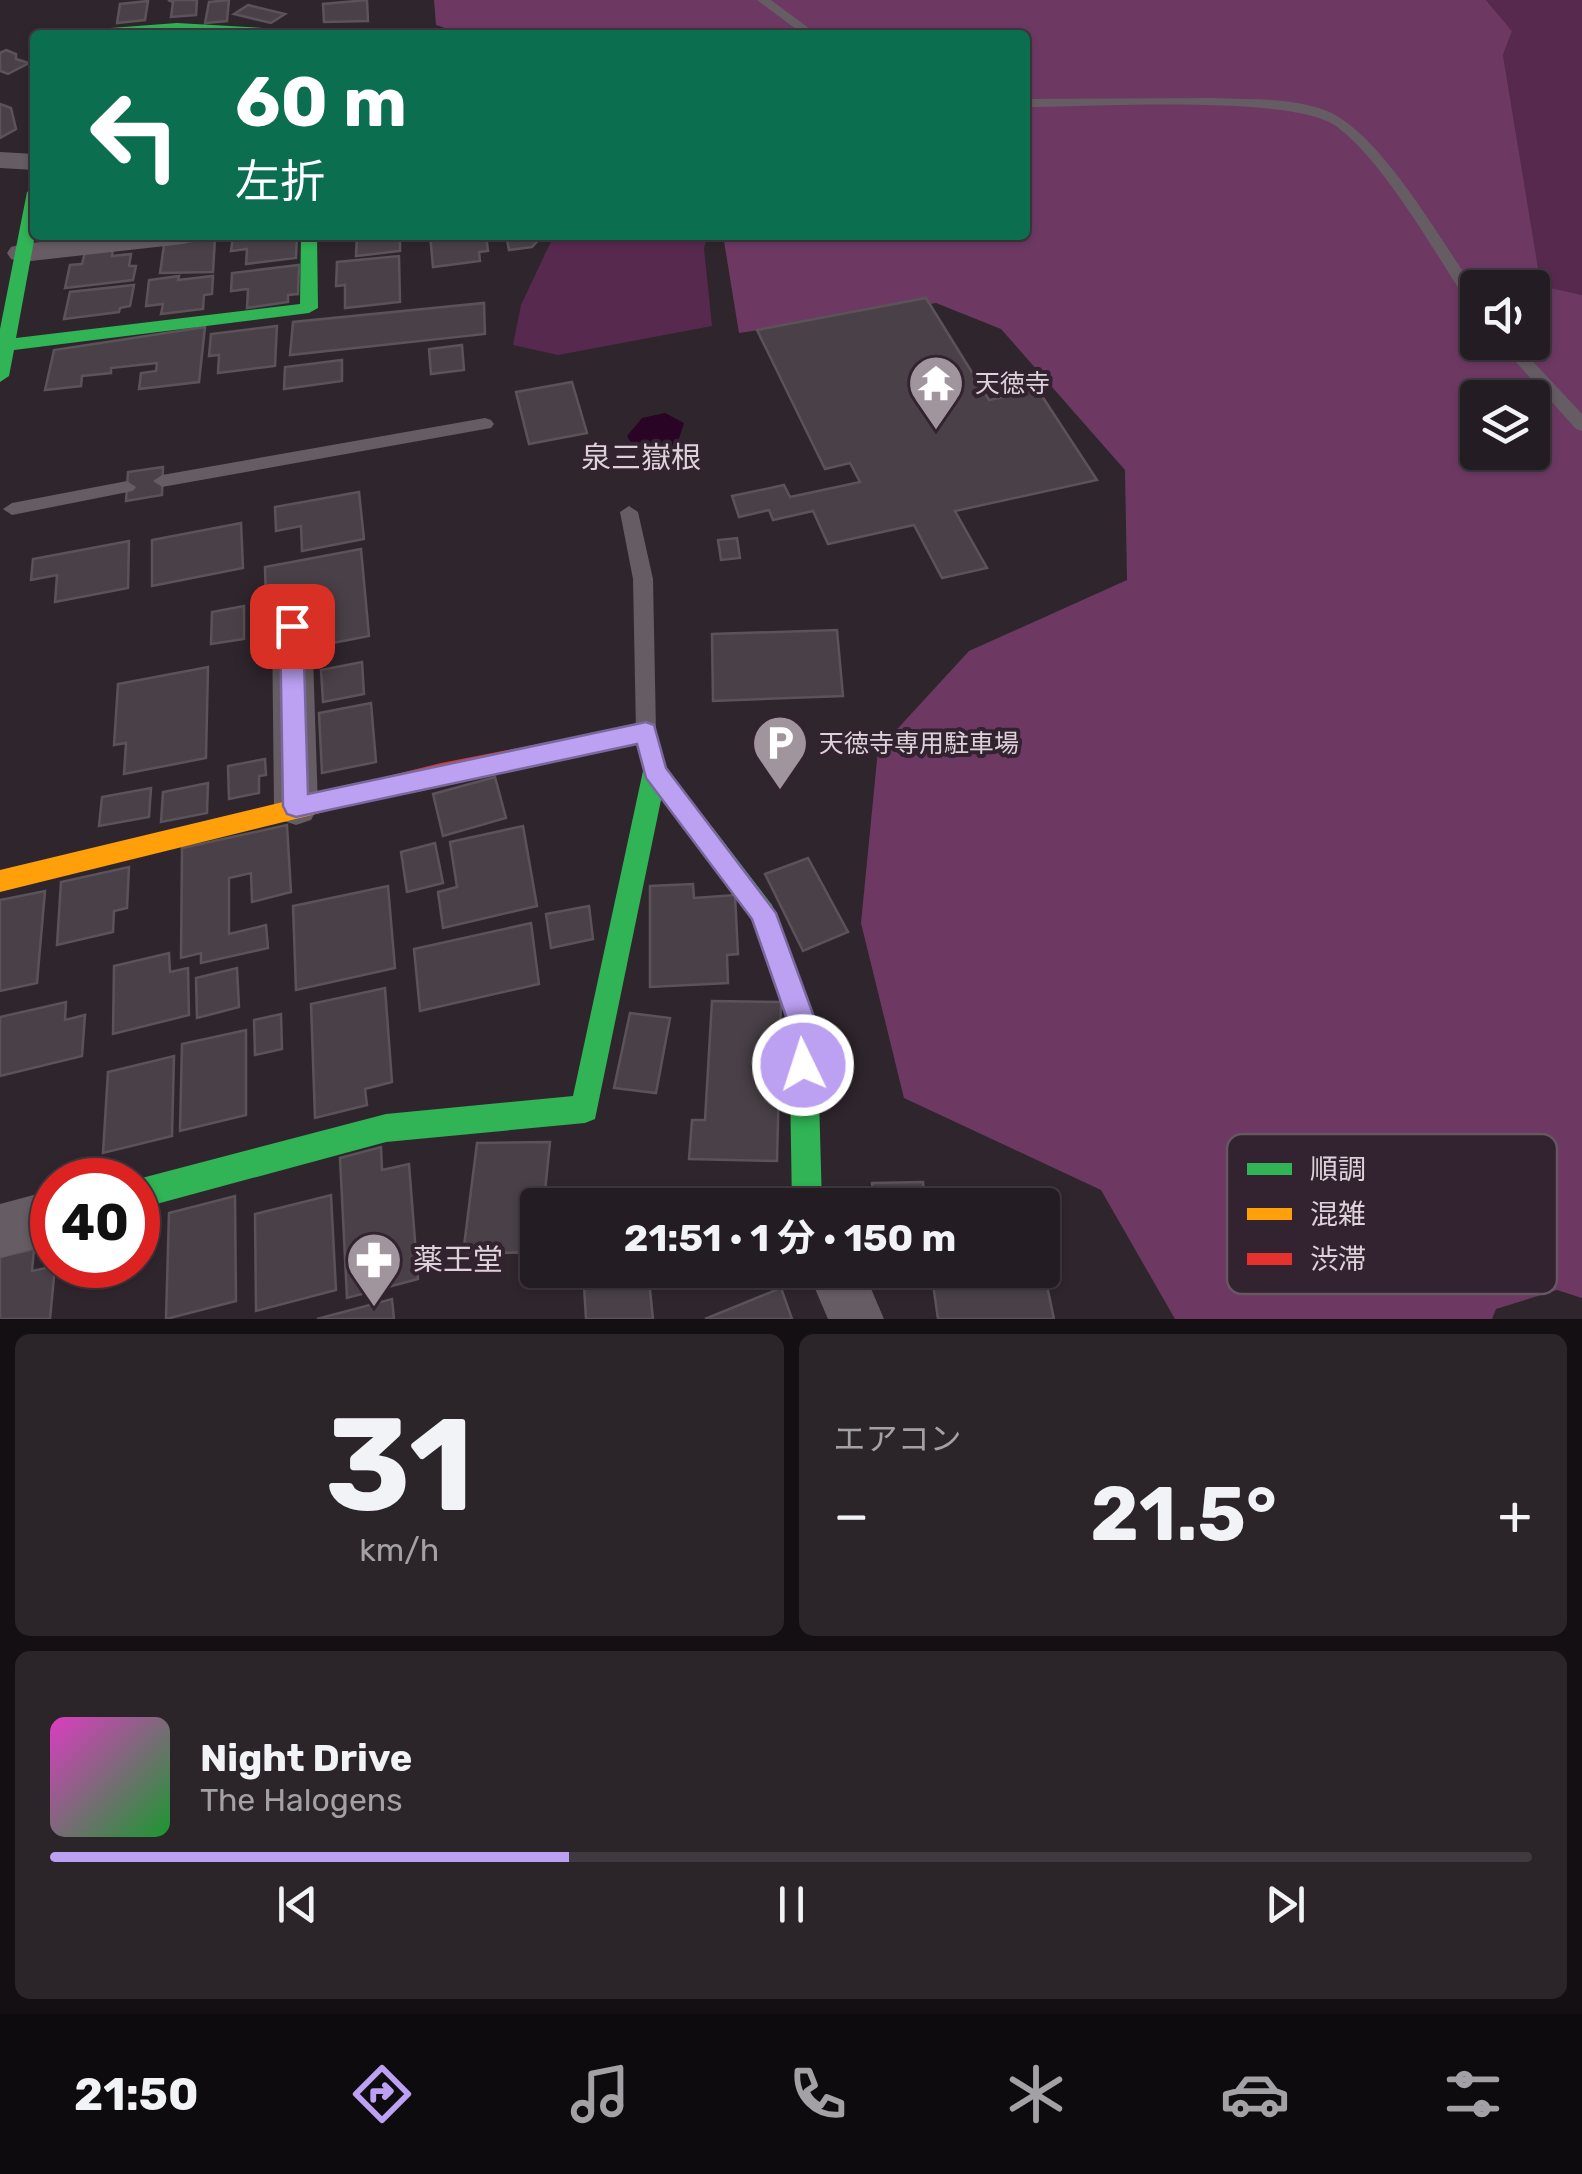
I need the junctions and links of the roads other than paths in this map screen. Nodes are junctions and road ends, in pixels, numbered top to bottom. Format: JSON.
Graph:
{"nodes":[{"id":1,"x":763,"y":0,"type":"edge"},
{"id":2,"x":70,"y":9,"type":"dead end"},
{"id":3,"x":68,"y":30,"type":"edge"},
{"id":4,"x":129,"y":30,"type":"edge"},
{"id":5,"x":239,"y":30,"type":"edge"},
{"id":6,"x":805,"y":30,"type":"edge"},
{"id":7,"x":1030,"y":103,"type":"edge"},
{"id":8,"x":0,"y":160,"type":"edge"},
{"id":9,"x":30,"y":162,"type":"edge"},
{"id":10,"x":30,"y":206,"type":"edge"},
{"id":11,"x":99,"y":240,"type":"edge"},
{"id":12,"x":310,"y":240,"type":"edge"},
{"id":13,"x":16,"y":245,"type":"edge"},
{"id":14,"x":1460,"y":280,"type":"edge"},
{"id":15,"x":8,"y":345,"type":"junction"},
{"id":16,"x":1522,"y":360,"type":"edge"},
{"id":17,"x":0,"y":376,"type":"edge"},
{"id":18,"x":486,"y":424,"type":"dead end"},
{"id":19,"x":1582,"y":425,"type":"edge"},
{"id":20,"x":162,"y":481,"type":"dead end"},
{"id":21,"x":127,"y":487,"type":"dead end"},
{"id":22,"x":12,"y":509,"type":"dead end"},
{"id":23,"x":629,"y":512,"type":"dead end"},
{"id":24,"x":292,"y":626,"type":"dead end"},
{"id":25,"x":646,"y":732,"type":"junction"},
{"id":26,"x":655,"y":771,"type":"junction"},
{"id":27,"x":296,"y":806,"type":"junction"},
{"id":28,"x":0,"y":880,"type":"edge"},
{"id":29,"x":160,"y":1188,"type":"edge"},
{"id":30,"x":807,"y":1188,"type":"edge"},
{"id":31,"x":30,"y":1223,"type":"edge"},
{"id":32,"x":0,"y":1231,"type":"edge"},
{"id":33,"x":843,"y":1288,"type":"edge"},
{"id":34,"x":856,"y":1319,"type":"edge"}],
"edges":[{"from":1,"to":6,"type":"lane"},
{"from":2,"to":3,"type":"street"},
{"from":4,"to":5,"type":"street"},
{"from":7,"to":14,"type":"lane"},
{"from":8,"to":9,"type":"street"},
{"from":10,"to":13,"type":"street"},
{"from":11,"to":13,"type":"street"},
{"from":12,"to":15,"type":"street"},
{"from":13,"to":15,"type":"street"},
{"from":15,"to":17,"type":"street"},
{"from":16,"to":19,"type":"lane"},
{"from":18,"to":20,"type":"lane"},
{"from":21,"to":22,"type":"lane"},
{"from":23,"to":25,"type":"lane"},
{"from":24,"to":27,"type":"street"},
{"from":25,"to":26,"type":"street"},
{"from":25,"to":27,"type":"street"},
{"from":26,"to":29,"type":"street"},
{"from":26,"to":30,"type":"street"},
{"from":27,"to":28,"type":"street"},
{"from":31,"to":32,"type":"street"},
{"from":33,"to":34,"type":"street"}]}
